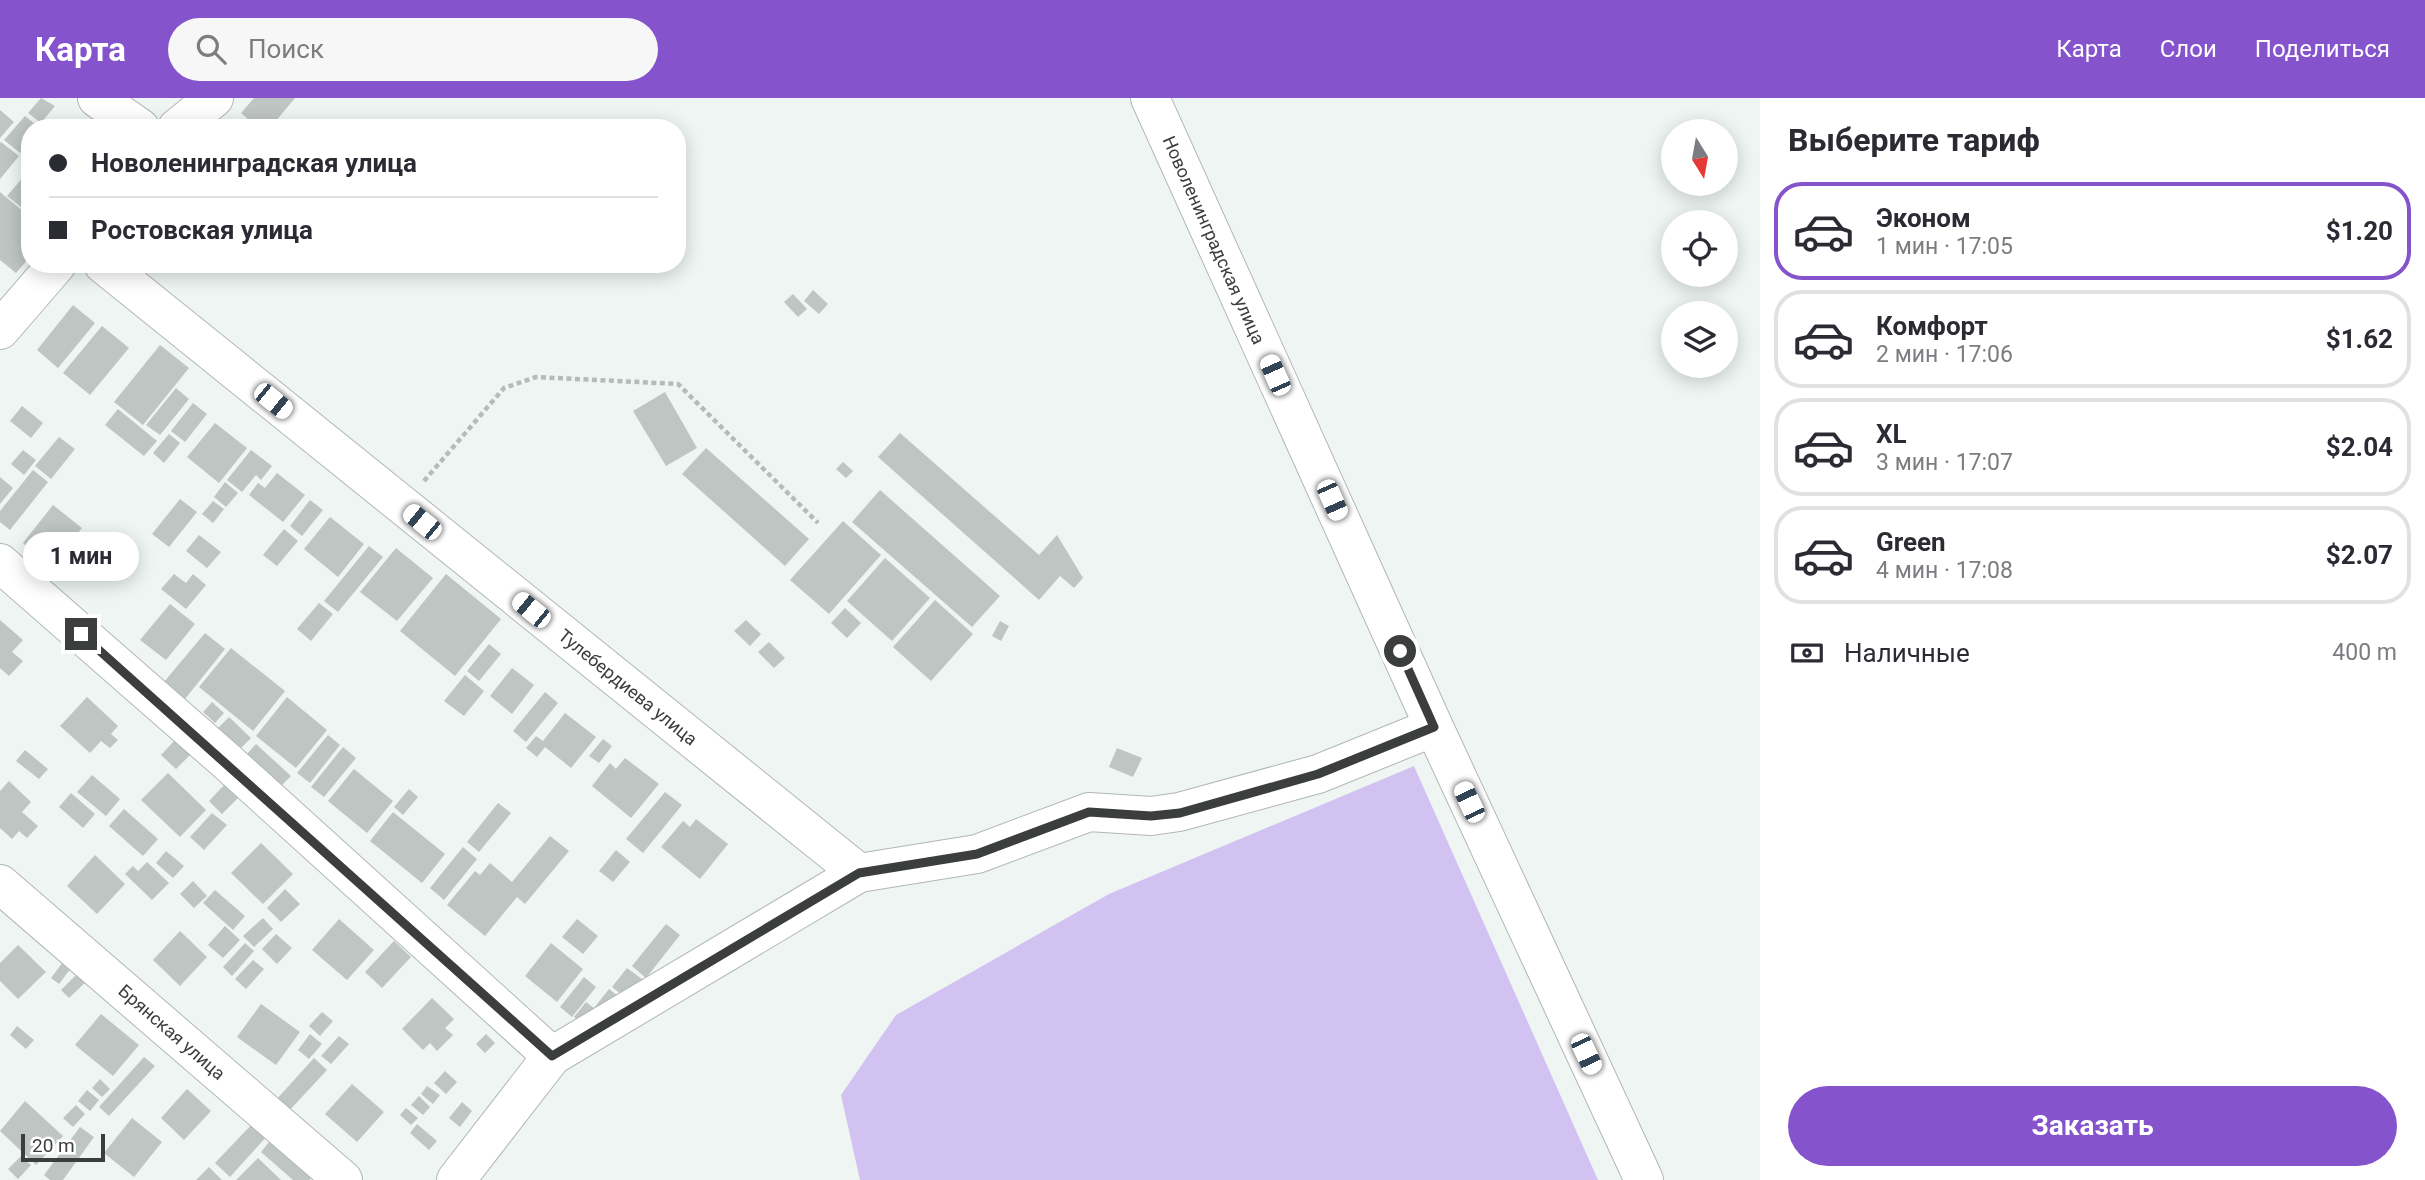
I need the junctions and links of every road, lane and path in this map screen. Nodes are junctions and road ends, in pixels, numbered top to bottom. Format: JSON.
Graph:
{"nodes":[{"id":1,"x":97,"y":98,"type":"edge"},
{"id":2,"x":214,"y":98,"type":"edge"},
{"id":3,"x":1150,"y":98,"type":"edge"},
{"id":4,"x":127,"y":119,"type":"edge"},
{"id":5,"x":188,"y":119,"type":"edge"},
{"id":6,"x":49,"y":273,"type":"edge"},
{"id":7,"x":114,"y":273,"type":"edge"},
{"id":8,"x":0,"y":330,"type":"edge"},
{"id":9,"x":401,"y":504,"type":"junction"},
{"id":10,"x":818,"y":523,"type":"dead end"},
{"id":11,"x":0,"y":563,"type":"edge"},
{"id":12,"x":1434,"y":727,"type":"junction"},
{"id":13,"x":859,"y":873,"type":"junction"},
{"id":14,"x":0,"y":884,"type":"edge"},
{"id":15,"x":552,"y":1056,"type":"junction"},
{"id":16,"x":343,"y":1180,"type":"edge"},
{"id":17,"x":456,"y":1180,"type":"edge"},
{"id":18,"x":1644,"y":1180,"type":"edge"}],
"edges":[{"from":1,"to":4,"type":"street"},
{"from":2,"to":5,"type":"street"},
{"from":3,"to":12,"type":"street","name":"Новоленинградская улица"},
{"from":6,"to":8,"type":"street"},
{"from":7,"to":9,"type":"street","name":"Тулебердиева улица"},
{"from":9,"to":10,"type":"path"},
{"from":9,"to":13,"type":"street","name":"Тулебердиева улица"},
{"from":11,"to":15,"type":"street"},
{"from":12,"to":13,"type":"street"},
{"from":12,"to":18,"type":"street","name":"Новоленинградская улица"},
{"from":13,"to":15,"type":"street"},
{"from":14,"to":16,"type":"street","name":"Брянская улица"},
{"from":15,"to":17,"type":"street"}]}
